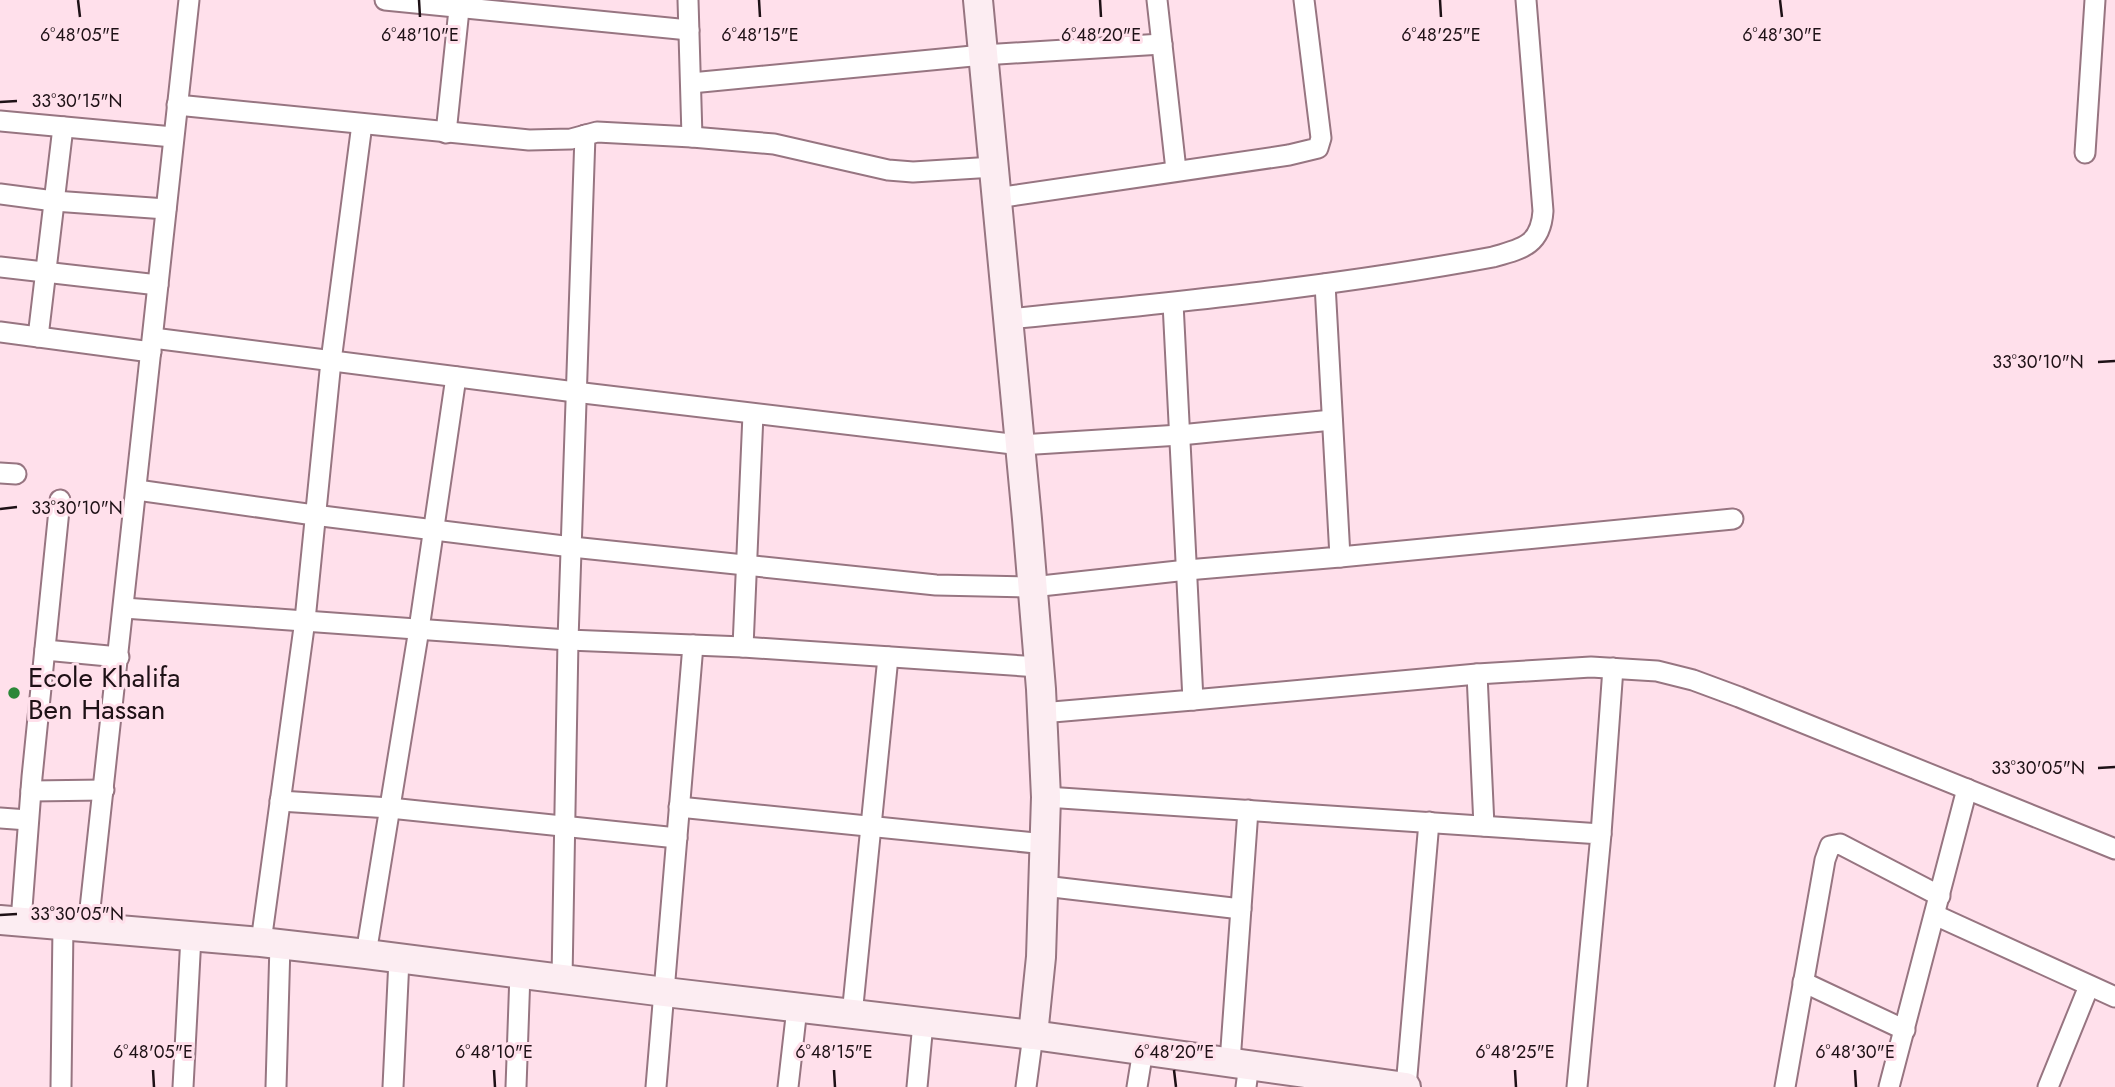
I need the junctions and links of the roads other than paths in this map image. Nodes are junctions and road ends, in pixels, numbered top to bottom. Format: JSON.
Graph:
{"nodes":[{"id":1,"x":189,"y":0,"type":"edge"},
{"id":2,"x":385,"y":0,"type":"edge"},
{"id":3,"x":688,"y":0,"type":"edge"},
{"id":4,"x":978,"y":0,"type":"edge"},
{"id":5,"x":1157,"y":0,"type":"edge"},
{"id":6,"x":1304,"y":0,"type":"edge"},
{"id":7,"x":1527,"y":0,"type":"edge"},
{"id":8,"x":2095,"y":0,"type":"edge"},
{"id":9,"x":459,"y":3,"type":"edge"},
{"id":10,"x":689,"y":30,"type":"junction"},
{"id":11,"x":1162,"y":44,"type":"junction"},
{"id":12,"x":984,"y":55,"type":"junction"},
{"id":13,"x":691,"y":83,"type":"junction"},
{"id":14,"x":177,"y":105,"type":"junction"},
{"id":15,"x":0,"y":121,"type":"edge"},
{"id":16,"x":362,"y":124,"type":"junction"},
{"id":17,"x":63,"y":127,"type":"junction"},
{"id":18,"x":446,"y":132,"type":"junction"},
{"id":19,"x":585,"y":135,"type":"junction"},
{"id":20,"x":173,"y":137,"type":"junction"},
{"id":21,"x":692,"y":137,"type":"junction"},
{"id":22,"x":2085,"y":153,"type":"dead end"},
{"id":23,"x":994,"y":166,"type":"junction"},
{"id":24,"x":1175,"y":170,"type":"junction"},
{"id":25,"x":0,"y":194,"type":"edge"},
{"id":26,"x":997,"y":198,"type":"junction"},
{"id":27,"x":54,"y":201,"type":"junction"},
{"id":28,"x":166,"y":209,"type":"junction"},
{"id":29,"x":0,"y":267,"type":"edge"},
{"id":30,"x":46,"y":272,"type":"junction"},
{"id":31,"x":1325,"y":284,"type":"junction"},
{"id":32,"x":158,"y":285,"type":"junction"},
{"id":33,"x":1173,"y":303,"type":"junction"},
{"id":34,"x":1008,"y":319,"type":"junction"},
{"id":35,"x":0,"y":332,"type":"edge"},
{"id":36,"x":38,"y":337,"type":"junction"},
{"id":37,"x":152,"y":345,"type":"junction"},
{"id":38,"x":331,"y":361,"type":"junction"},
{"id":39,"x":456,"y":377,"type":"junction"},
{"id":40,"x":575,"y":392,"type":"junction"},
{"id":41,"x":753,"y":414,"type":"junction"},
{"id":42,"x":1332,"y":420,"type":"junction"},
{"id":43,"x":1180,"y":436,"type":"junction"},
{"id":44,"x":1020,"y":445,"type":"junction"},
{"id":45,"x":137,"y":490,"type":"junction"},
{"id":46,"x":60,"y":500,"type":"dead end"},
{"id":47,"x":314,"y":515,"type":"junction"},
{"id":48,"x":1733,"y":519,"type":"dead end"},
{"id":49,"x":434,"y":529,"type":"junction"},
{"id":50,"x":572,"y":547,"type":"junction"},
{"id":51,"x":1340,"y":556,"type":"junction"},
{"id":52,"x":747,"y":566,"type":"junction"},
{"id":53,"x":1187,"y":570,"type":"junction"},
{"id":54,"x":1032,"y":587,"type":"junction"},
{"id":55,"x":124,"y":608,"type":"junction"},
{"id":56,"x":305,"y":620,"type":"junction"},
{"id":57,"x":419,"y":629,"type":"junction"},
{"id":58,"x":568,"y":640,"type":"junction"},
{"id":59,"x":693,"y":645,"type":"junction"},
{"id":60,"x":743,"y":647,"type":"junction"},
{"id":61,"x":46,"y":650,"type":"junction"},
{"id":62,"x":119,"y":657,"type":"junction"},
{"id":63,"x":888,"y":657,"type":"junction"},
{"id":64,"x":1039,"y":667,"type":"junction"},
{"id":65,"x":1613,"y":668,"type":"junction"},
{"id":66,"x":1477,"y":674,"type":"junction"},
{"id":67,"x":1194,"y":700,"type":"junction"},
{"id":68,"x":1041,"y":713,"type":"junction"},
{"id":69,"x":1967,"y":789,"type":"junction"},
{"id":70,"x":104,"y":790,"type":"junction"},
{"id":71,"x":31,"y":791,"type":"junction"},
{"id":72,"x":1046,"y":797,"type":"junction"},
{"id":73,"x":280,"y":801,"type":"junction"},
{"id":74,"x":680,"y":807,"type":"junction"},
{"id":75,"x":390,"y":808,"type":"junction"},
{"id":76,"x":1248,"y":810,"type":"junction"},
{"id":77,"x":0,"y":818,"type":"edge"},
{"id":78,"x":28,"y":820,"type":"junction"},
{"id":79,"x":1429,"y":822,"type":"junction"},
{"id":80,"x":1484,"y":826,"type":"junction"},
{"id":81,"x":566,"y":827,"type":"junction"},
{"id":82,"x":870,"y":827,"type":"junction"},
{"id":83,"x":1601,"y":834,"type":"junction"},
{"id":84,"x":677,"y":838,"type":"junction"},
{"id":85,"x":1045,"y":844,"type":"junction"},
{"id":86,"x":2115,"y":849,"type":"edge"},
{"id":87,"x":1044,"y":886,"type":"junction"},
{"id":88,"x":1940,"y":896,"type":"junction"},
{"id":89,"x":1241,"y":909,"type":"junction"},
{"id":90,"x":1935,"y":915,"type":"junction"},
{"id":91,"x":10,"y":920,"type":"edge"},
{"id":92,"x":76,"y":926,"type":"junction"},
{"id":93,"x":191,"y":936,"type":"junction"},
{"id":94,"x":271,"y":943,"type":"junction"},
{"id":95,"x":366,"y":954,"type":"junction"},
{"id":96,"x":399,"y":959,"type":"junction"},
{"id":97,"x":520,"y":973,"type":"junction"},
{"id":98,"x":562,"y":979,"type":"junction"},
{"id":99,"x":1803,"y":982,"type":"junction"},
{"id":100,"x":2089,"y":986,"type":"junction"},
{"id":101,"x":665,"y":992,"type":"junction"},
{"id":102,"x":2115,"y":997,"type":"edge"},
{"id":103,"x":797,"y":1008,"type":"junction"},
{"id":104,"x":852,"y":1015,"type":"junction"},
{"id":105,"x":923,"y":1023,"type":"junction"},
{"id":106,"x":1905,"y":1030,"type":"junction"},
{"id":107,"x":1033,"y":1035,"type":"junction"},
{"id":108,"x":1143,"y":1049,"type":"junction"},
{"id":109,"x":1242,"y":1071,"type":"edge"},
{"id":110,"x":61,"y":1087,"type":"edge"},
{"id":111,"x":183,"y":1087,"type":"edge"},
{"id":112,"x":276,"y":1087,"type":"edge"},
{"id":113,"x":393,"y":1087,"type":"edge"},
{"id":114,"x":516,"y":1087,"type":"edge"},
{"id":115,"x":656,"y":1087,"type":"edge"},
{"id":116,"x":788,"y":1087,"type":"edge"},
{"id":117,"x":917,"y":1087,"type":"edge"},
{"id":118,"x":1026,"y":1087,"type":"edge"},
{"id":119,"x":1137,"y":1087,"type":"edge"},
{"id":120,"x":1406,"y":1087,"type":"edge"},
{"id":121,"x":1577,"y":1087,"type":"edge"},
{"id":122,"x":1785,"y":1087,"type":"edge"},
{"id":123,"x":1889,"y":1087,"type":"edge"},
{"id":124,"x":2048,"y":1087,"type":"edge"}],
"edges":[{"from":1,"to":14,"type":"street"},
{"from":2,"to":9,"type":"street"},
{"from":3,"to":10,"type":"street"},
{"from":4,"to":12,"type":"street"},
{"from":5,"to":11,"type":"street"},
{"from":6,"to":24,"type":"street"},
{"from":7,"to":31,"type":"street"},
{"from":8,"to":22,"type":"street"},
{"from":9,"to":10,"type":"street"},
{"from":9,"to":18,"type":"street"},
{"from":10,"to":13,"type":"street"},
{"from":11,"to":12,"type":"street"},
{"from":11,"to":24,"type":"street"},
{"from":12,"to":13,"type":"street"},
{"from":12,"to":23,"type":"street"},
{"from":13,"to":21,"type":"street"},
{"from":14,"to":16,"type":"street"},
{"from":14,"to":20,"type":"street"},
{"from":15,"to":17,"type":"street"},
{"from":16,"to":18,"type":"street"},
{"from":16,"to":38,"type":"street"},
{"from":17,"to":20,"type":"street"},
{"from":17,"to":27,"type":"street"},
{"from":18,"to":19,"type":"street"},
{"from":19,"to":21,"type":"street"},
{"from":19,"to":40,"type":"street"},
{"from":20,"to":28,"type":"street"},
{"from":21,"to":23,"type":"street"},
{"from":23,"to":26,"type":"street"},
{"from":24,"to":26,"type":"street"},
{"from":25,"to":27,"type":"street"},
{"from":26,"to":34,"type":"street"},
{"from":27,"to":28,"type":"street"},
{"from":27,"to":30,"type":"street"},
{"from":28,"to":32,"type":"street"},
{"from":29,"to":30,"type":"street"},
{"from":30,"to":32,"type":"street"},
{"from":30,"to":36,"type":"street"},
{"from":31,"to":33,"type":"street"},
{"from":31,"to":42,"type":"street"},
{"from":32,"to":37,"type":"street"},
{"from":33,"to":34,"type":"street"},
{"from":33,"to":43,"type":"street"},
{"from":34,"to":44,"type":"street"},
{"from":35,"to":36,"type":"street"},
{"from":36,"to":37,"type":"street"},
{"from":37,"to":38,"type":"street"},
{"from":37,"to":45,"type":"street"},
{"from":38,"to":39,"type":"street"},
{"from":38,"to":47,"type":"street"},
{"from":39,"to":40,"type":"street"},
{"from":39,"to":49,"type":"street"},
{"from":40,"to":41,"type":"street"},
{"from":40,"to":50,"type":"street"},
{"from":41,"to":44,"type":"street"},
{"from":41,"to":52,"type":"street"},
{"from":42,"to":43,"type":"street"},
{"from":42,"to":51,"type":"street"},
{"from":43,"to":44,"type":"street"},
{"from":43,"to":53,"type":"street"},
{"from":44,"to":54,"type":"street"},
{"from":45,"to":47,"type":"street"},
{"from":45,"to":55,"type":"street"},
{"from":46,"to":61,"type":"street"},
{"from":47,"to":49,"type":"street"},
{"from":47,"to":56,"type":"street"},
{"from":48,"to":51,"type":"street"},
{"from":49,"to":50,"type":"street"},
{"from":49,"to":57,"type":"street"},
{"from":50,"to":52,"type":"street"},
{"from":50,"to":58,"type":"street"},
{"from":51,"to":53,"type":"street"},
{"from":52,"to":54,"type":"street"},
{"from":52,"to":60,"type":"street"},
{"from":53,"to":54,"type":"street"},
{"from":53,"to":67,"type":"street"},
{"from":54,"to":64,"type":"street"},
{"from":55,"to":56,"type":"street"},
{"from":55,"to":62,"type":"street"},
{"from":56,"to":57,"type":"street"},
{"from":56,"to":73,"type":"street"},
{"from":57,"to":58,"type":"street"},
{"from":57,"to":75,"type":"street"},
{"from":58,"to":59,"type":"street"},
{"from":58,"to":81,"type":"street"},
{"from":59,"to":60,"type":"street"},
{"from":59,"to":74,"type":"street"},
{"from":60,"to":63,"type":"street"},
{"from":61,"to":62,"type":"street"},
{"from":61,"to":71,"type":"street"},
{"from":62,"to":70,"type":"street"},
{"from":63,"to":64,"type":"street"},
{"from":63,"to":82,"type":"street"},
{"from":64,"to":68,"type":"street"},
{"from":65,"to":66,"type":"street"},
{"from":65,"to":69,"type":"street"},
{"from":65,"to":83,"type":"street"},
{"from":66,"to":67,"type":"street"},
{"from":66,"to":80,"type":"street"},
{"from":67,"to":68,"type":"street"},
{"from":68,"to":72,"type":"street"},
{"from":69,"to":86,"type":"street"},
{"from":69,"to":88,"type":"street"},
{"from":70,"to":71,"type":"street"},
{"from":70,"to":92,"type":"street"},
{"from":71,"to":78,"type":"street"},
{"from":72,"to":76,"type":"street"},
{"from":72,"to":85,"type":"street"},
{"from":73,"to":75,"type":"street"},
{"from":73,"to":94,"type":"street"},
{"from":74,"to":82,"type":"street"},
{"from":74,"to":84,"type":"street"},
{"from":75,"to":81,"type":"street"},
{"from":75,"to":95,"type":"street"},
{"from":76,"to":79,"type":"street"},
{"from":76,"to":89,"type":"street"},
{"from":77,"to":78,"type":"street"},
{"from":78,"to":91,"type":"street"},
{"from":79,"to":80,"type":"street"},
{"from":79,"to":120,"type":"street"},
{"from":80,"to":83,"type":"street"},
{"from":81,"to":84,"type":"street"},
{"from":81,"to":98,"type":"street"},
{"from":82,"to":85,"type":"street"},
{"from":82,"to":104,"type":"street"},
{"from":83,"to":121,"type":"street"},
{"from":84,"to":101,"type":"street"},
{"from":85,"to":87,"type":"street"},
{"from":87,"to":89,"type":"street"},
{"from":87,"to":107,"type":"street"},
{"from":88,"to":90,"type":"street"},
{"from":88,"to":99,"type":"street"},
{"from":89,"to":109,"type":"street"},
{"from":90,"to":100,"type":"street"},
{"from":90,"to":106,"type":"street"},
{"from":91,"to":92,"type":"street"},
{"from":92,"to":93,"type":"street"},
{"from":92,"to":110,"type":"street"},
{"from":93,"to":94,"type":"street"},
{"from":93,"to":111,"type":"street"},
{"from":94,"to":95,"type":"street"},
{"from":94,"to":112,"type":"street"},
{"from":95,"to":96,"type":"street"},
{"from":96,"to":97,"type":"street"},
{"from":96,"to":113,"type":"street"},
{"from":97,"to":98,"type":"street"},
{"from":97,"to":114,"type":"street"},
{"from":98,"to":101,"type":"street"},
{"from":99,"to":106,"type":"street"},
{"from":99,"to":122,"type":"street"},
{"from":100,"to":102,"type":"street"},
{"from":100,"to":124,"type":"street"},
{"from":101,"to":103,"type":"street"},
{"from":101,"to":115,"type":"street"},
{"from":103,"to":104,"type":"street"},
{"from":103,"to":116,"type":"street"},
{"from":104,"to":105,"type":"street"},
{"from":105,"to":107,"type":"street"},
{"from":105,"to":117,"type":"street"},
{"from":106,"to":123,"type":"street"},
{"from":107,"to":108,"type":"street"},
{"from":107,"to":118,"type":"street"},
{"from":108,"to":109,"type":"street"},
{"from":108,"to":119,"type":"street"},
{"from":109,"to":120,"type":"street"}]}
